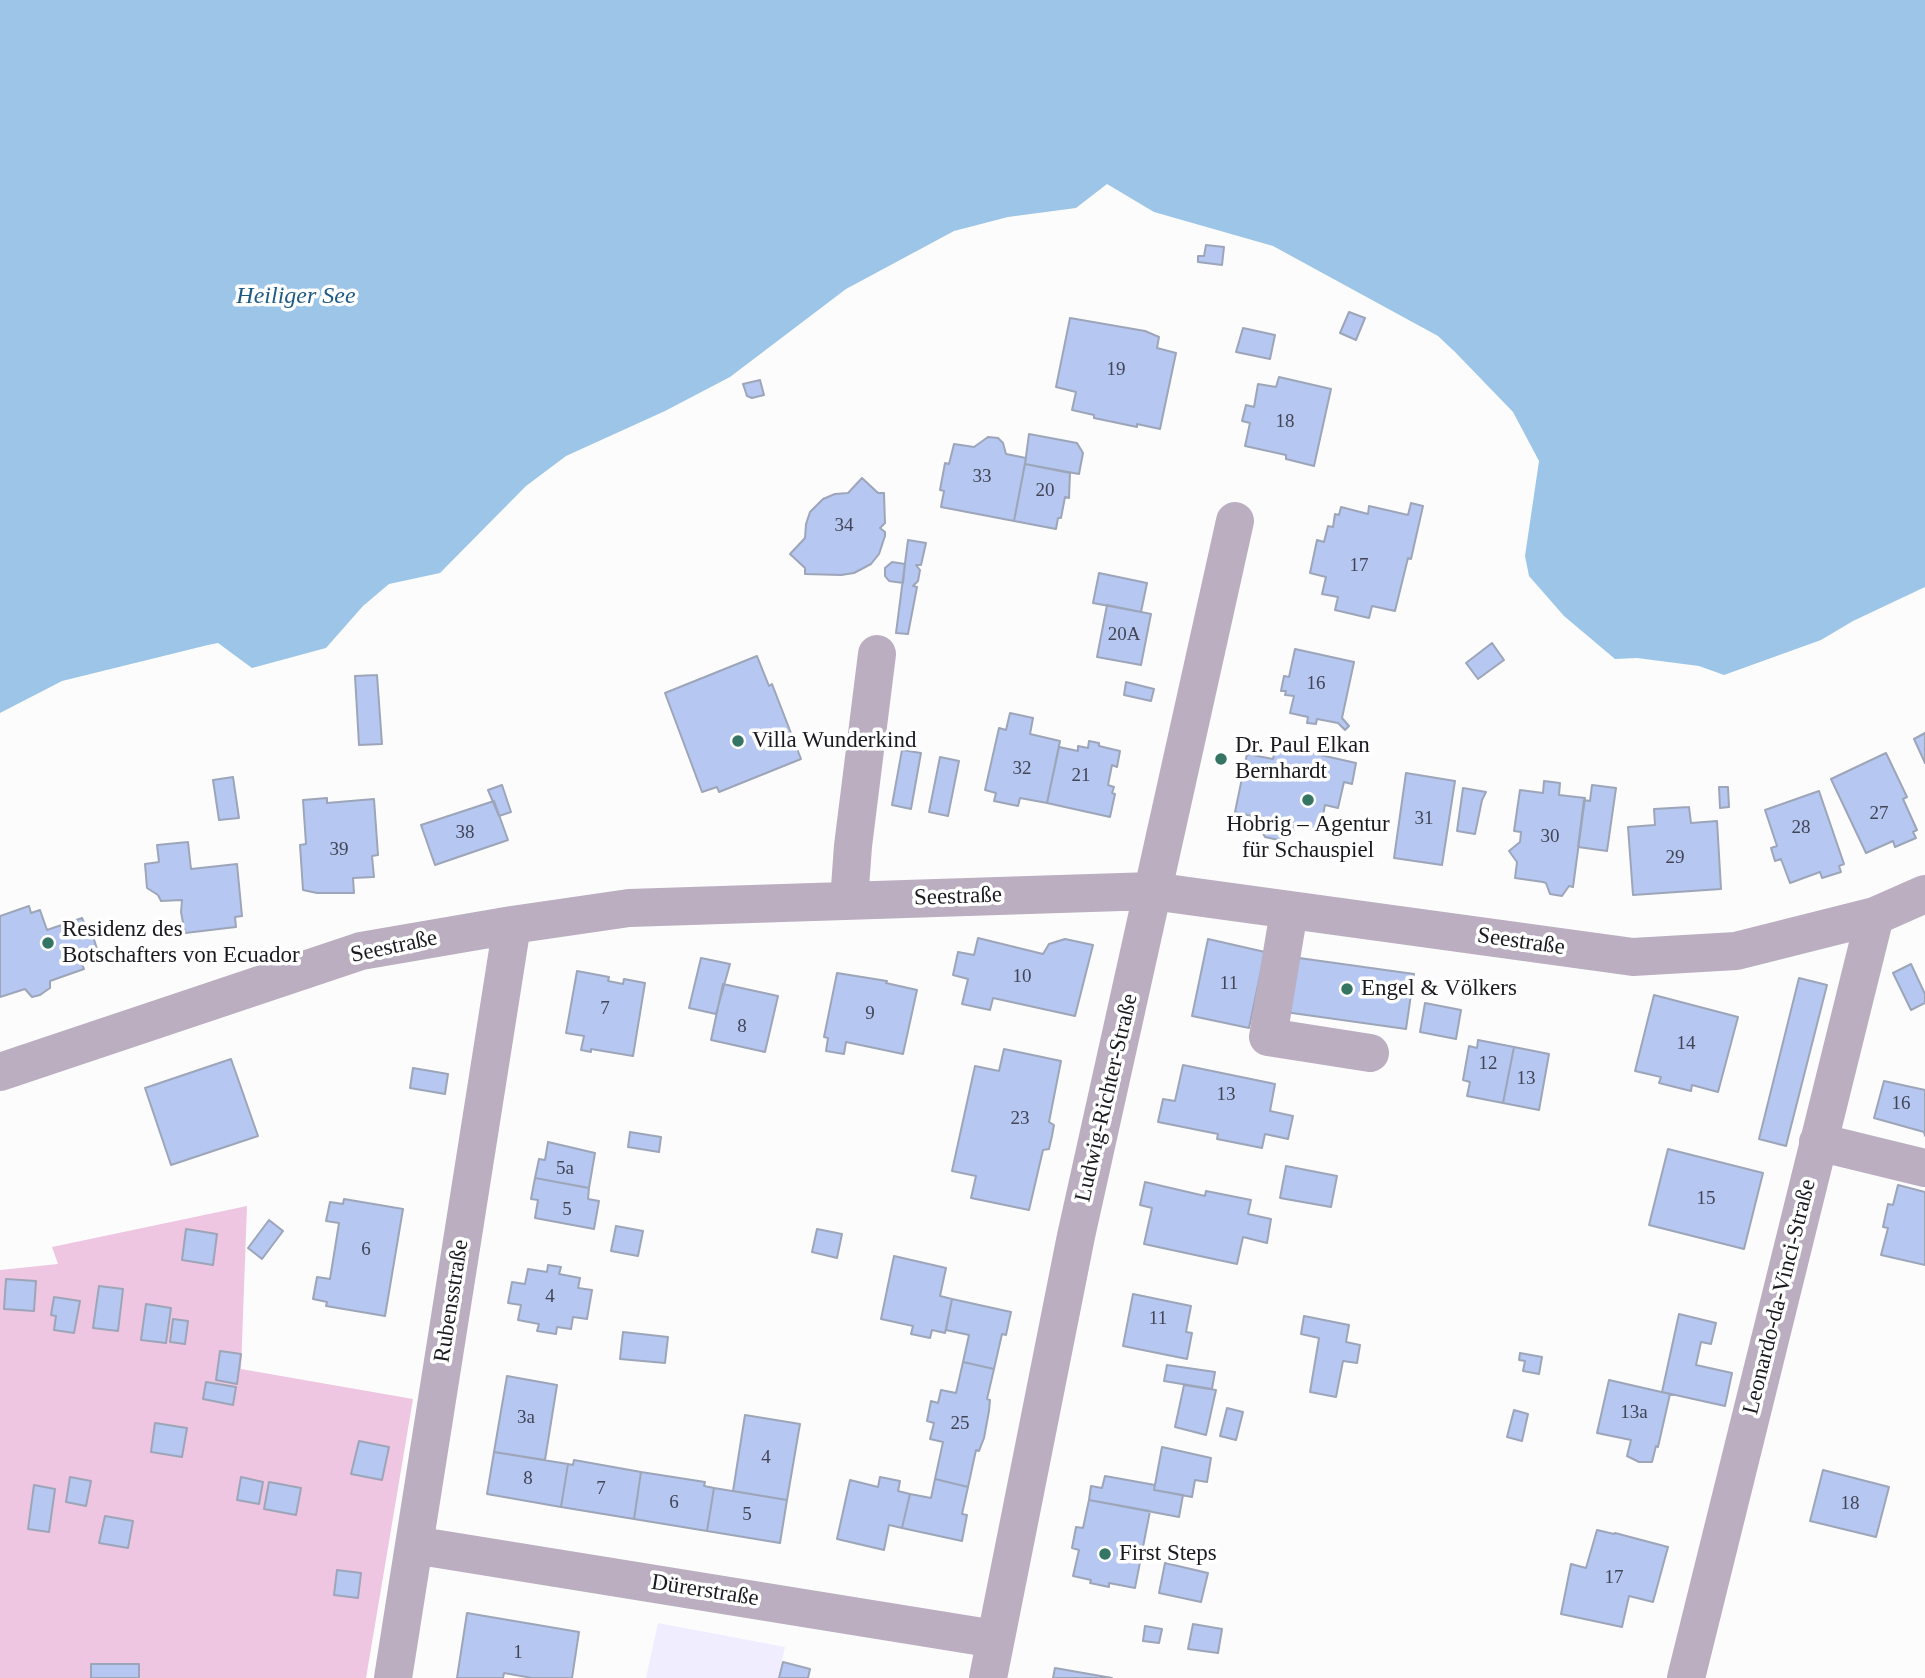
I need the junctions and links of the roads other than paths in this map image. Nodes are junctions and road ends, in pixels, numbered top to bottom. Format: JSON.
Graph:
{"nodes":[{"id":1,"x":1235,"y":521,"type":"dead end"},
{"id":2,"x":877,"y":654,"type":"dead end"},
{"id":3,"x":1152,"y":891,"type":"junction"},
{"id":4,"x":1925,"y":894,"type":"edge"},
{"id":5,"x":849,"y":901,"type":"junction"},
{"id":6,"x":1289,"y":911,"type":"junction"},
{"id":7,"x":1875,"y":916,"type":"junction"},
{"id":8,"x":512,"y":925,"type":"junction"},
{"id":9,"x":1370,"y":1053,"type":"dead end"},
{"id":10,"x":0,"y":1072,"type":"edge"},
{"id":11,"x":1818,"y":1142,"type":"junction"},
{"id":12,"x":1925,"y":1168,"type":"edge"},
{"id":13,"x":414,"y":1545,"type":"junction"},
{"id":14,"x":995,"y":1639,"type":"junction"},
{"id":15,"x":393,"y":1678,"type":"edge"},
{"id":16,"x":988,"y":1678,"type":"edge"},
{"id":17,"x":1686,"y":1678,"type":"edge"}],
"edges":[{"from":1,"to":3,"type":"street","name":"Ludwig-Richter-Straße"},
{"from":2,"to":5,"type":"street"},
{"from":3,"to":5,"type":"street","name":"Seestraße"},
{"from":3,"to":6,"type":"street","name":"Seestraße"},
{"from":3,"to":14,"type":"street","name":"Ludwig-Richter-Straße"},
{"from":4,"to":7,"type":"street","name":"Seestraße"},
{"from":5,"to":8,"type":"street","name":"Seestraße"},
{"from":6,"to":7,"type":"street","name":"Seestraße"},
{"from":6,"to":9,"type":"street"},
{"from":7,"to":11,"type":"street","name":"Leonardo-da-Vinci-Straße"},
{"from":8,"to":10,"type":"street","name":"Seestraße"},
{"from":8,"to":13,"type":"street","name":"Rubensstraße"},
{"from":11,"to":12,"type":"street"},
{"from":11,"to":17,"type":"street","name":"Leonardo-da-Vinci-Straße"},
{"from":13,"to":14,"type":"street","name":"Dürerstraße"},
{"from":13,"to":15,"type":"street","name":"Rubensstraße"},
{"from":14,"to":16,"type":"street","name":"Ludwig-Richter-Straße"}]}
